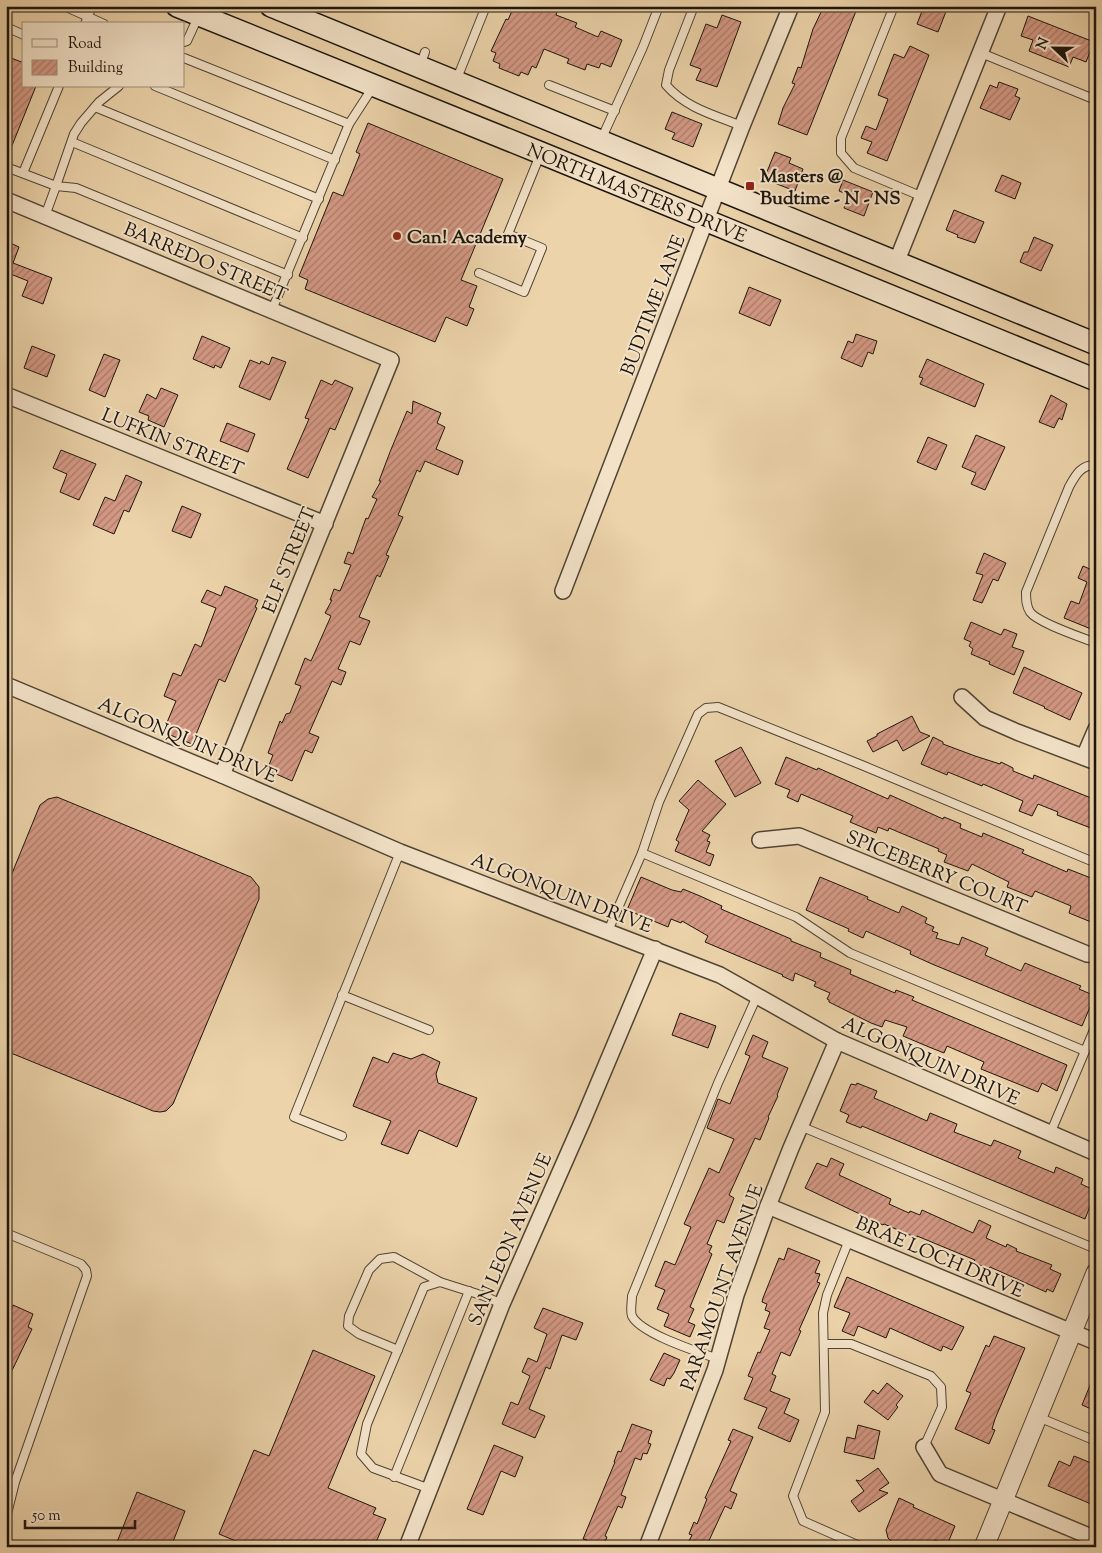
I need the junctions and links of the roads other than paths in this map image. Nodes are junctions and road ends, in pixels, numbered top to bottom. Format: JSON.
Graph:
{"nodes":[{"id":1,"x":64,"y":6,"type":"edge"},
{"id":2,"x":92,"y":6,"type":"edge"},
{"id":3,"x":177,"y":6,"type":"edge"},
{"id":4,"x":271,"y":6,"type":"edge"},
{"id":5,"x":486,"y":6,"type":"edge"},
{"id":6,"x":659,"y":6,"type":"edge"},
{"id":7,"x":694,"y":6,"type":"edge"},
{"id":8,"x":791,"y":6,"type":"edge"},
{"id":9,"x":894,"y":6,"type":"edge"},
{"id":10,"x":1000,"y":6,"type":"edge"},
{"id":11,"x":201,"y":11,"type":"edge"},
{"id":12,"x":86,"y":20,"type":"edge"},
{"id":13,"x":6,"y":28,"type":"edge"},
{"id":14,"x":22,"y":34,"type":"edge"},
{"id":15,"x":185,"y":42,"type":"edge"},
{"id":16,"x":981,"y":53,"type":"junction"},
{"id":17,"x":387,"y":54,"type":"junction"},
{"id":18,"x":185,"y":58,"type":"edge"},
{"id":19,"x":456,"y":83,"type":"junction"},
{"id":20,"x":549,"y":85,"type":"dead end"},
{"id":21,"x":374,"y":86,"type":"junction"},
{"id":22,"x":58,"y":88,"type":"edge"},
{"id":23,"x":117,"y":88,"type":"edge"},
{"id":24,"x":160,"y":88,"type":"edge"},
{"id":25,"x":1096,"y":100,"type":"edge"},
{"id":26,"x":95,"y":107,"type":"junction"},
{"id":27,"x":614,"y":111,"type":"junction"},
{"id":28,"x":349,"y":124,"type":"junction"},
{"id":29,"x":742,"y":126,"type":"junction"},
{"id":30,"x":72,"y":142,"type":"junction"},
{"id":31,"x":600,"y":142,"type":"junction"},
{"id":32,"x":541,"y":153,"type":"junction"},
{"id":33,"x":335,"y":160,"type":"junction"},
{"id":34,"x":6,"y":167,"type":"edge"},
{"id":35,"x":23,"y":173,"type":"junction"},
{"id":36,"x":56,"y":186,"type":"junction"},
{"id":37,"x":718,"y":191,"type":"junction"},
{"id":38,"x":923,"y":197,"type":"junction"},
{"id":39,"x":319,"y":199,"type":"junction"},
{"id":40,"x":6,"y":200,"type":"edge"},
{"id":41,"x":45,"y":216,"type":"junction"},
{"id":42,"x":706,"y":221,"type":"junction"},
{"id":43,"x":303,"y":238,"type":"junction"},
{"id":44,"x":896,"y":263,"type":"junction"},
{"id":45,"x":479,"y":273,"type":"dead end"},
{"id":46,"x":288,"y":275,"type":"junction"},
{"id":47,"x":1000,"y":305,"type":"junction"},
{"id":48,"x":272,"y":310,"type":"junction"},
{"id":49,"x":989,"y":336,"type":"junction"},
{"id":50,"x":1096,"y":344,"type":"edge"},
{"id":51,"x":391,"y":360,"type":"joint"},
{"id":52,"x":1096,"y":380,"type":"edge"},
{"id":53,"x":6,"y":394,"type":"edge"},
{"id":54,"x":1096,"y":465,"type":"edge"},
{"id":55,"x":325,"y":524,"type":"junction"},
{"id":56,"x":563,"y":591,"type":"dead end"},
{"id":57,"x":1096,"y":643,"type":"edge"},
{"id":58,"x":6,"y":685,"type":"edge"},
{"id":59,"x":962,"y":697,"type":"dead end"},
{"id":60,"x":1096,"y":729,"type":"edge"},
{"id":61,"x":1090,"y":759,"type":"edge"},
{"id":62,"x":222,"y":775,"type":"junction"},
{"id":63,"x":760,"y":840,"type":"dead end"},
{"id":64,"x":400,"y":852,"type":"junction"},
{"id":65,"x":642,"y":853,"type":"junction"},
{"id":66,"x":1096,"y":863,"type":"edge"},
{"id":67,"x":608,"y":930,"type":"junction"},
{"id":68,"x":655,"y":949,"type":"junction"},
{"id":69,"x":1096,"y":955,"type":"edge"},
{"id":70,"x":342,"y":995,"type":"junction"},
{"id":71,"x":757,"y":996,"type":"junction"},
{"id":72,"x":1096,"y":1025,"type":"edge"},
{"id":73,"x":430,"y":1030,"type":"dead end"},
{"id":74,"x":837,"y":1042,"type":"junction"},
{"id":75,"x":1085,"y":1051,"type":"junction"},
{"id":76,"x":800,"y":1126,"type":"junction"},
{"id":77,"x":1050,"y":1134,"type":"junction"},
{"id":78,"x":342,"y":1136,"type":"dead end"},
{"id":79,"x":1096,"y":1153,"type":"edge"},
{"id":80,"x":768,"y":1206,"type":"junction"},
{"id":81,"x":6,"y":1233,"type":"edge"},
{"id":82,"x":849,"y":1240,"type":"junction"},
{"id":83,"x":1096,"y":1249,"type":"edge"},
{"id":84,"x":1096,"y":1273,"type":"edge"},
{"id":85,"x":440,"y":1282,"type":"junction"},
{"id":86,"x":469,"y":1291,"type":"junction"},
{"id":87,"x":502,"y":1304,"type":"junction"},
{"id":88,"x":1072,"y":1333,"type":"junction"},
{"id":89,"x":1096,"y":1342,"type":"edge"},
{"id":90,"x":824,"y":1344,"type":"junction"},
{"id":91,"x":398,"y":1350,"type":"junction"},
{"id":92,"x":718,"y":1358,"type":"junction"},
{"id":93,"x":1038,"y":1417,"type":"junction"},
{"id":94,"x":1096,"y":1441,"type":"edge"},
{"id":95,"x":924,"y":1447,"type":"joint"},
{"id":96,"x":394,"y":1477,"type":"junction"},
{"id":97,"x":430,"y":1489,"type":"junction"},
{"id":98,"x":1003,"y":1501,"type":"junction"},
{"id":99,"x":6,"y":1518,"type":"edge"},
{"id":100,"x":1096,"y":1539,"type":"edge"},
{"id":101,"x":407,"y":1547,"type":"edge"},
{"id":102,"x":647,"y":1547,"type":"edge"},
{"id":103,"x":862,"y":1547,"type":"edge"},
{"id":104,"x":984,"y":1547,"type":"edge"}],
"edges":[{"from":1,"to":12,"type":"lane"},
{"from":2,"to":12,"type":"lane"},
{"from":3,"to":11,"type":"main road","name":"NORTH MASTERS DRIVE"},
{"from":4,"to":17,"type":"main road","name":"NORTH MASTERS DRIVE"},
{"from":5,"to":19,"type":"lane"},
{"from":6,"to":27,"type":"lane"},
{"from":7,"to":29,"type":"lane"},
{"from":8,"to":29,"type":"street","name":"BUDTIME LANE"},
{"from":9,"to":38,"type":"lane"},
{"from":10,"to":16,"type":"street"},
{"from":11,"to":15,"type":"lane"},
{"from":11,"to":21,"type":"main road","name":"NORTH MASTERS DRIVE"},
{"from":13,"to":14,"type":"lane"},
{"from":16,"to":25,"type":"lane"},
{"from":16,"to":38,"type":"street"},
{"from":17,"to":19,"type":"main road","name":"NORTH MASTERS DRIVE"},
{"from":17,"to":21,"type":"main road"},
{"from":18,"to":28,"type":"lane"},
{"from":19,"to":31,"type":"main road","name":"NORTH MASTERS DRIVE"},
{"from":20,"to":27,"type":"lane"},
{"from":21,"to":28,"type":"lane"},
{"from":21,"to":32,"type":"main road","name":"NORTH MASTERS DRIVE"},
{"from":22,"to":35,"type":"lane"},
{"from":23,"to":26,"type":"lane"},
{"from":24,"to":33,"type":"lane"},
{"from":26,"to":30,"type":"lane"},
{"from":26,"to":39,"type":"lane"},
{"from":27,"to":31,"type":"lane"},
{"from":28,"to":33,"type":"lane"},
{"from":29,"to":37,"type":"street","name":"BUDTIME LANE"},
{"from":30,"to":36,"type":"lane"},
{"from":30,"to":43,"type":"lane"},
{"from":31,"to":37,"type":"main road","name":"NORTH MASTERS DRIVE"},
{"from":32,"to":42,"type":"main road","name":"NORTH MASTERS DRIVE"},
{"from":32,"to":45,"type":"lane"},
{"from":33,"to":39,"type":"lane"},
{"from":34,"to":35,"type":"lane"},
{"from":35,"to":36,"type":"lane"},
{"from":36,"to":41,"type":"lane"},
{"from":36,"to":46,"type":"lane"},
{"from":37,"to":42,"type":"street","name":"BUDTIME LANE"},
{"from":37,"to":44,"type":"main road","name":"NORTH MASTERS DRIVE"},
{"from":38,"to":44,"type":"street"},
{"from":39,"to":43,"type":"lane"},
{"from":40,"to":41,"type":"street","name":"BARREDO STREET"},
{"from":41,"to":48,"type":"street","name":"BARREDO STREET"},
{"from":42,"to":49,"type":"main road","name":"NORTH MASTERS DRIVE"},
{"from":42,"to":56,"type":"street","name":"BUDTIME LANE"},
{"from":43,"to":46,"type":"lane"},
{"from":44,"to":47,"type":"main road","name":"NORTH MASTERS DRIVE"},
{"from":46,"to":48,"type":"lane"},
{"from":47,"to":49,"type":"main road"},
{"from":47,"to":50,"type":"main road","name":"NORTH MASTERS DRIVE"},
{"from":48,"to":51,"type":"street","name":"BARREDO STREET"},
{"from":49,"to":52,"type":"main road","name":"NORTH MASTERS DRIVE"},
{"from":51,"to":55,"type":"street","name":"ELF STREET"},
{"from":53,"to":55,"type":"street","name":"LUFKIN STREET"},
{"from":54,"to":57,"type":"lane"},
{"from":55,"to":62,"type":"street","name":"ELF STREET"},
{"from":58,"to":62,"type":"street","name":"ALGONQUIN DRIVE"},
{"from":59,"to":61,"type":"street"},
{"from":60,"to":61,"type":"street"},
{"from":62,"to":64,"type":"street","name":"ALGONQUIN DRIVE"},
{"from":63,"to":69,"type":"street","name":"SPICEBERRY COURT"},
{"from":64,"to":67,"type":"street","name":"ALGONQUIN DRIVE"},
{"from":64,"to":70,"type":"lane"},
{"from":65,"to":66,"type":"lane"},
{"from":65,"to":67,"type":"lane"},
{"from":65,"to":75,"type":"lane"},
{"from":67,"to":68,"type":"street","name":"ALGONQUIN DRIVE"},
{"from":68,"to":71,"type":"street","name":"ALGONQUIN DRIVE"},
{"from":68,"to":87,"type":"street","name":"SAN LEON AVENUE"},
{"from":70,"to":73,"type":"lane"},
{"from":70,"to":78,"type":"lane"},
{"from":71,"to":74,"type":"street","name":"ALGONQUIN DRIVE"},
{"from":71,"to":92,"type":"lane"},
{"from":72,"to":75,"type":"lane"},
{"from":74,"to":76,"type":"street","name":"PARAMOUNT AVENUE"},
{"from":74,"to":77,"type":"street","name":"ALGONQUIN DRIVE"},
{"from":75,"to":77,"type":"lane"},
{"from":76,"to":80,"type":"street","name":"PARAMOUNT AVENUE"},
{"from":76,"to":83,"type":"lane"},
{"from":77,"to":79,"type":"street","name":"ALGONQUIN DRIVE"},
{"from":80,"to":82,"type":"street","name":"BRAE LOCH DRIVE"},
{"from":80,"to":92,"type":"street","name":"PARAMOUNT AVENUE"},
{"from":81,"to":99,"type":"lane"},
{"from":82,"to":88,"type":"street","name":"BRAE LOCH DRIVE"},
{"from":82,"to":90,"type":"lane"},
{"from":84,"to":88,"type":"street"},
{"from":85,"to":86,"type":"lane"},
{"from":85,"to":91,"type":"lane"},
{"from":85,"to":91,"type":"lane"},
{"from":86,"to":87,"type":"lane"},
{"from":86,"to":96,"type":"lane"},
{"from":87,"to":97,"type":"street","name":"SAN LEON AVENUE"},
{"from":88,"to":89,"type":"street","name":"BRAE LOCH DRIVE"},
{"from":88,"to":93,"type":"street"},
{"from":90,"to":95,"type":"lane"},
{"from":90,"to":103,"type":"lane"},
{"from":91,"to":96,"type":"lane"},
{"from":92,"to":102,"type":"street","name":"PARAMOUNT AVENUE"},
{"from":93,"to":94,"type":"lane"},
{"from":93,"to":98,"type":"street"},
{"from":95,"to":98,"type":"street"},
{"from":96,"to":97,"type":"lane"},
{"from":97,"to":101,"type":"street","name":"SAN LEON AVENUE"},
{"from":98,"to":100,"type":"street"},
{"from":98,"to":104,"type":"street"}]}
